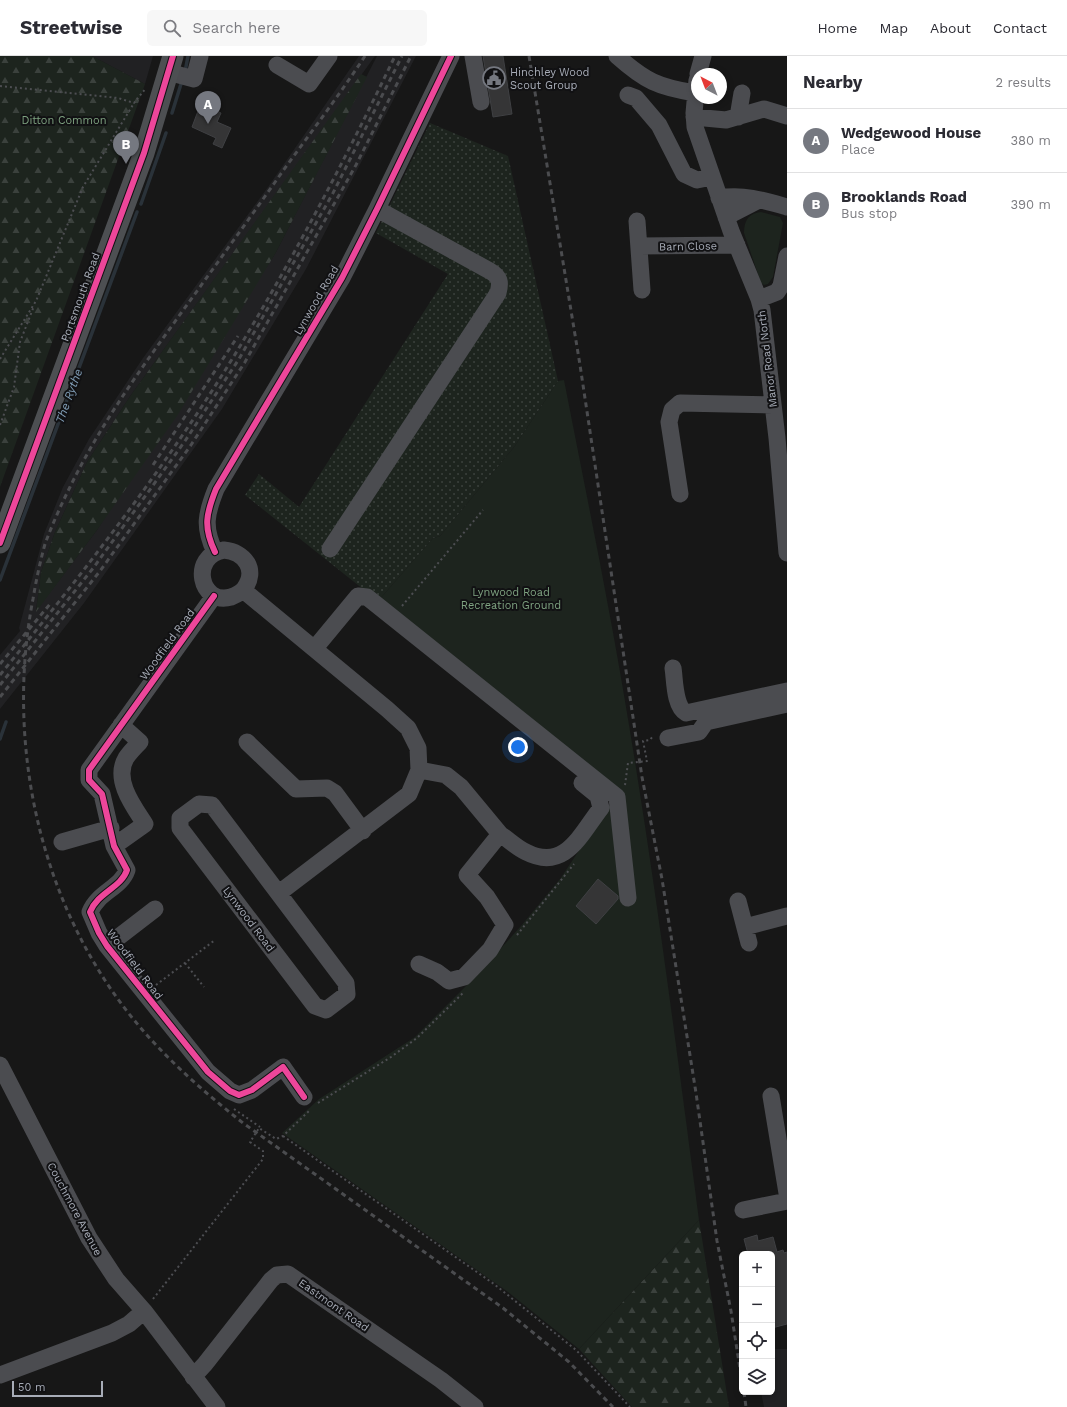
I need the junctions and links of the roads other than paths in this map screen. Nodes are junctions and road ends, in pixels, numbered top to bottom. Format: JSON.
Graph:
{"nodes":[{"id":1,"x":200,"y":56,"type":"edge"},
{"id":2,"x":329,"y":56,"type":"edge"},
{"id":3,"x":451,"y":56,"type":"edge"},
{"id":4,"x":472,"y":56,"type":"edge"},
{"id":5,"x":617,"y":56,"type":"edge"},
{"id":6,"x":702,"y":56,"type":"edge"},
{"id":7,"x":278,"y":65,"type":"dead end"},
{"id":8,"x":699,"y":68,"type":"edge"},
{"id":9,"x":168,"y":73,"type":"edge"},
{"id":10,"x":691,"y":87,"type":"edge"},
{"id":11,"x":742,"y":93,"type":"dead end"},
{"id":12,"x":628,"y":95,"type":"dead end"},
{"id":13,"x":481,"y":102,"type":"dead end"},
{"id":14,"x":695,"y":104,"type":"edge"},
{"id":15,"x":787,"y":116,"type":"edge"},
{"id":16,"x":694,"y":117,"type":"junction"},
{"id":17,"x":738,"y":117,"type":"junction"},
{"id":18,"x":712,"y":177,"type":"junction"},
{"id":19,"x":719,"y":198,"type":"junction"},
{"id":20,"x":759,"y":200,"type":"junction"},
{"id":21,"x":787,"y":207,"type":"edge"},
{"id":22,"x":377,"y":209,"type":"junction"},
{"id":23,"x":726,"y":217,"type":"junction"},
{"id":24,"x":637,"y":221,"type":"dead end"},
{"id":25,"x":737,"y":245,"type":"junction"},
{"id":26,"x":639,"y":246,"type":"junction"},
{"id":27,"x":787,"y":256,"type":"edge"},
{"id":28,"x":642,"y":290,"type":"dead end"},
{"id":29,"x":759,"y":299,"type":"junction"},
{"id":30,"x":773,"y":405,"type":"junction"},
{"id":31,"x":783,"y":474,"type":"edge"},
{"id":32,"x":680,"y":494,"type":"dead end"},
{"id":33,"x":0,"y":543,"type":"edge"},
{"id":34,"x":330,"y":549,"type":"dead end"},
{"id":35,"x":215,"y":552,"type":"junction"},
{"id":36,"x":787,"y":553,"type":"edge"},
{"id":37,"x":243,"y":590,"type":"junction"},
{"id":38,"x":214,"y":596,"type":"junction"},
{"id":39,"x":315,"y":648,"type":"junction"},
{"id":40,"x":673,"y":668,"type":"dead end"},
{"id":41,"x":787,"y":691,"type":"edge"},
{"id":42,"x":787,"y":704,"type":"edge"},
{"id":43,"x":121,"y":726,"type":"junction"},
{"id":44,"x":668,"y":738,"type":"dead end"},
{"id":45,"x":247,"y":742,"type":"dead end"},
{"id":46,"x":543,"y":751,"type":"dead end"},
{"id":47,"x":419,"y":770,"type":"junction"},
{"id":48,"x":111,"y":828,"type":"junction"},
{"id":49,"x":363,"y":831,"type":"junction"},
{"id":50,"x":500,"y":834,"type":"junction"},
{"id":51,"x":62,"y":842,"type":"dead end"},
{"id":52,"x":114,"y":846,"type":"junction"},
{"id":53,"x":278,"y":893,"type":"junction"},
{"id":54,"x":628,"y":898,"type":"dead end"},
{"id":55,"x":738,"y":901,"type":"dead end"},
{"id":56,"x":155,"y":909,"type":"dead end"},
{"id":57,"x":787,"y":916,"type":"edge"},
{"id":58,"x":107,"y":946,"type":"junction"},
{"id":59,"x":419,"y":964,"type":"dead end"},
{"id":60,"x":0,"y":1065,"type":"edge"},
{"id":61,"x":771,"y":1096,"type":"dead end"},
{"id":62,"x":304,"y":1097,"type":"dead end"},
{"id":63,"x":787,"y":1193,"type":"edge"},
{"id":64,"x":787,"y":1201,"type":"edge"},
{"id":65,"x":743,"y":1210,"type":"dead end"},
{"id":66,"x":144,"y":1311,"type":"junction"},
{"id":67,"x":0,"y":1375,"type":"edge"},
{"id":68,"x":193,"y":1377,"type":"junction"},
{"id":69,"x":217,"y":1407,"type":"edge"},
{"id":70,"x":475,"y":1407,"type":"edge"}],
"edges":[{"from":1,"to":9,"type":"street"},
{"from":2,"to":7,"type":"street"},
{"from":3,"to":22,"type":"street","name":"Lynwood Road"},
{"from":4,"to":13,"type":"street"},
{"from":5,"to":10,"type":"street"},
{"from":6,"to":8,"type":"street"},
{"from":9,"to":33,"type":"main road","name":"Portsmouth Road"},
{"from":11,"to":17,"type":"street"},
{"from":12,"to":18,"type":"street"},
{"from":14,"to":16,"type":"street","name":"Manor Road North"},
{"from":15,"to":17,"type":"street"},
{"from":16,"to":17,"type":"street"},
{"from":16,"to":18,"type":"street","name":"Manor Road North"},
{"from":18,"to":19,"type":"street","name":"Manor Road North"},
{"from":19,"to":20,"type":"street"},
{"from":19,"to":23,"type":"street","name":"Manor Road North"},
{"from":20,"to":21,"type":"street"},
{"from":20,"to":23,"type":"street"},
{"from":22,"to":34,"type":"street"},
{"from":22,"to":35,"type":"street","name":"Lynwood Road"},
{"from":23,"to":25,"type":"street","name":"Manor Road North"},
{"from":24,"to":26,"type":"street"},
{"from":25,"to":26,"type":"street","name":"Barn Close"},
{"from":25,"to":29,"type":"street","name":"Manor Road North"},
{"from":26,"to":28,"type":"street"},
{"from":27,"to":29,"type":"street"},
{"from":29,"to":30,"type":"street","name":"Manor Road North"},
{"from":30,"to":31,"type":"street","name":"Manor Road North"},
{"from":30,"to":32,"type":"street"},
{"from":31,"to":36,"type":"street","name":"Manor Road North"},
{"from":35,"to":37,"type":"street"},
{"from":35,"to":38,"type":"street"},
{"from":37,"to":38,"type":"street"},
{"from":37,"to":39,"type":"street"},
{"from":38,"to":43,"type":"street","name":"Woodfield Road"},
{"from":39,"to":47,"type":"street"},
{"from":39,"to":54,"type":"street"},
{"from":40,"to":41,"type":"street"},
{"from":42,"to":44,"type":"street"},
{"from":43,"to":48,"type":"street","name":"Woodfield Road"},
{"from":43,"to":52,"type":"street"},
{"from":45,"to":49,"type":"street"},
{"from":46,"to":50,"type":"street"},
{"from":47,"to":49,"type":"street"},
{"from":47,"to":50,"type":"street"},
{"from":48,"to":51,"type":"street"},
{"from":48,"to":52,"type":"street","name":"Woodfield Road"},
{"from":49,"to":53,"type":"street"},
{"from":50,"to":59,"type":"street"},
{"from":52,"to":58,"type":"street","name":"Woodfield Road"},
{"from":53,"to":53,"type":"street","name":"Lynwood Road"},
{"from":55,"to":57,"type":"street"},
{"from":56,"to":58,"type":"street"},
{"from":58,"to":62,"type":"street","name":"Woodfield Road"},
{"from":60,"to":66,"type":"street","name":"Couchmore Avenue"},
{"from":61,"to":63,"type":"street"},
{"from":64,"to":65,"type":"street"},
{"from":66,"to":67,"type":"street"},
{"from":66,"to":68,"type":"street","name":"Couchmore Avenue"},
{"from":68,"to":69,"type":"street","name":"Couchmore Avenue"},
{"from":68,"to":70,"type":"street","name":"Eastmont Road"}]}
